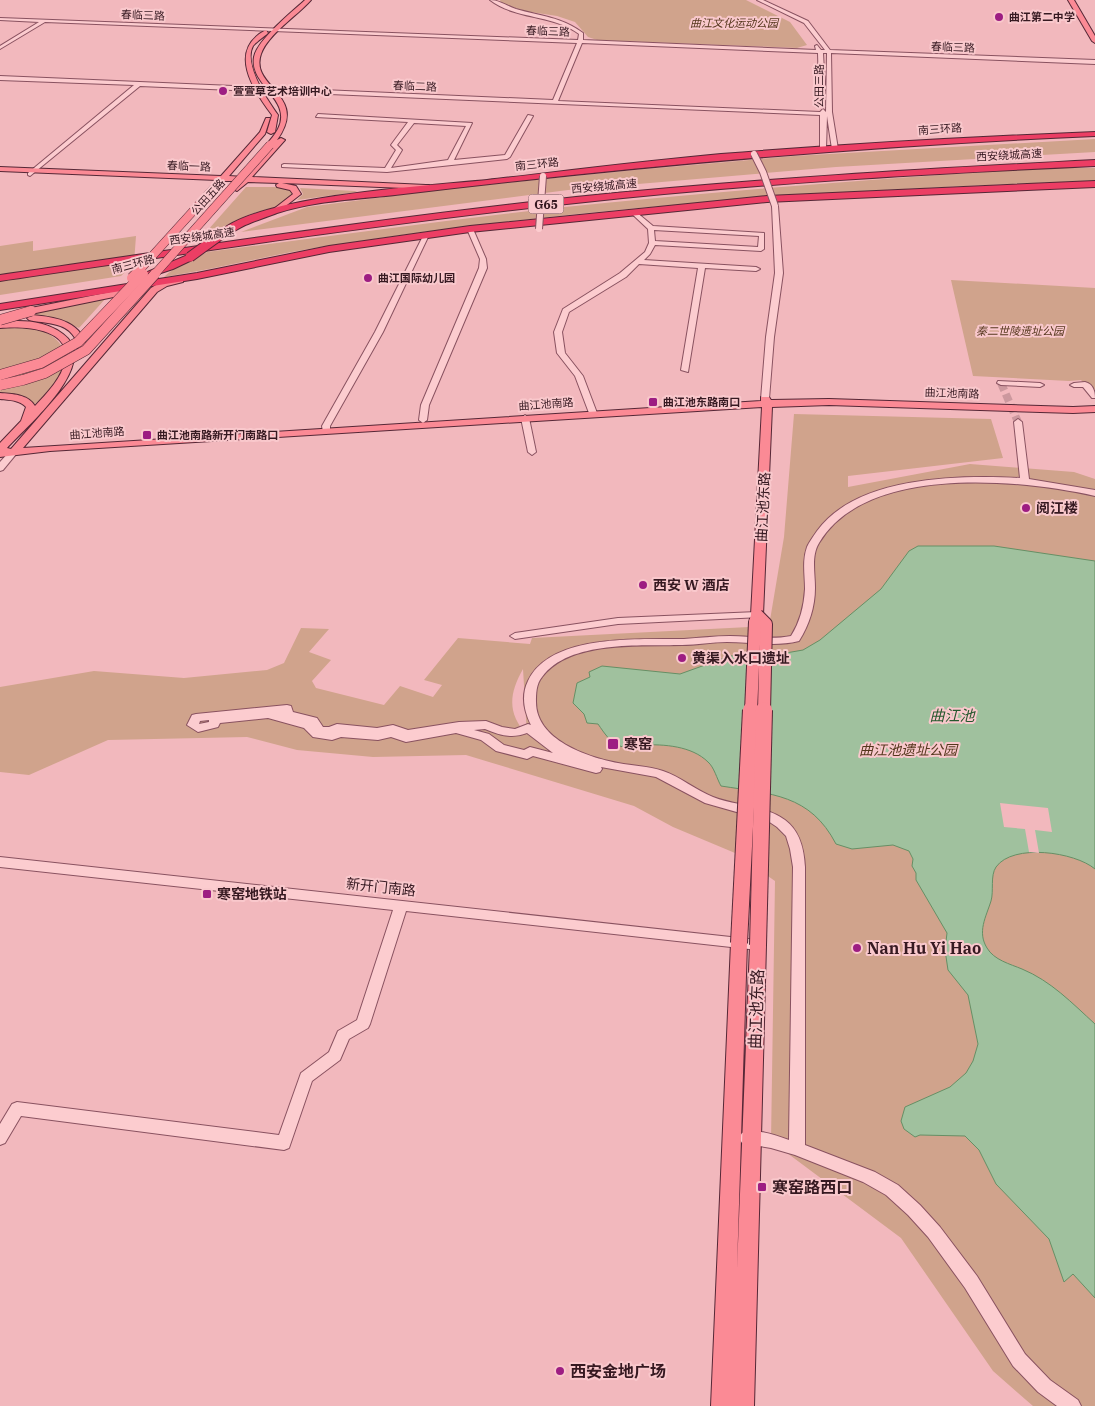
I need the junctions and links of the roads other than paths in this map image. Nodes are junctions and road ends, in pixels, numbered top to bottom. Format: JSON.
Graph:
{"nodes":[{"id":1,"x":299,"y":0,"type":"edge"},
{"id":2,"x":308,"y":0,"type":"edge"},
{"id":3,"x":492,"y":0,"type":"edge"},
{"id":4,"x":754,"y":0,"type":"edge"},
{"id":5,"x":759,"y":0,"type":"edge"},
{"id":6,"x":1071,"y":0,"type":"edge"},
{"id":7,"x":1079,"y":0,"type":"edge"},
{"id":8,"x":1084,"y":8,"type":"dead end"},
{"id":9,"x":0,"y":18,"type":"edge"},
{"id":10,"x":46,"y":20,"type":"junction"},
{"id":11,"x":274,"y":29,"type":"junction"},
{"id":12,"x":1095,"y":41,"type":"edge"},
{"id":13,"x":580,"y":42,"type":"junction"},
{"id":14,"x":0,"y":48,"type":"edge"},
{"id":15,"x":819,"y":51,"type":"junction"},
{"id":16,"x":828,"y":51,"type":"junction"},
{"id":17,"x":1095,"y":61,"type":"edge"},
{"id":18,"x":0,"y":77,"type":"edge"},
{"id":19,"x":140,"y":83,"type":"junction"},
{"id":20,"x":259,"y":88,"type":"junction"},
{"id":21,"x":270,"y":89,"type":"junction"},
{"id":22,"x":822,"y":95,"type":"dead end"},
{"id":23,"x":555,"y":101,"type":"junction"},
{"id":24,"x":282,"y":102,"type":"junction"},
{"id":25,"x":266,"y":103,"type":"junction"},
{"id":26,"x":822,"y":103,"type":"dead end"},
{"id":27,"x":826,"y":113,"type":"junction"},
{"id":28,"x":318,"y":116,"type":"dead end"},
{"id":29,"x":530,"y":116,"type":"dead end"},
{"id":30,"x":412,"y":121,"type":"junction"},
{"id":31,"x":1095,"y":134,"type":"edge"},
{"id":32,"x":266,"y":144,"type":"junction"},
{"id":33,"x":835,"y":149,"type":"junction"},
{"id":34,"x":823,"y":150,"type":"junction"},
{"id":35,"x":754,"y":154,"type":"junction"},
{"id":36,"x":1095,"y":158,"type":"edge"},
{"id":37,"x":450,"y":162,"type":"junction"},
{"id":38,"x":1095,"y":164,"type":"edge"},
{"id":39,"x":284,"y":166,"type":"dead end"},
{"id":40,"x":387,"y":170,"type":"junction"},
{"id":41,"x":0,"y":171,"type":"edge"},
{"id":42,"x":32,"y":172,"type":"junction"},
{"id":43,"x":543,"y":176,"type":"junction"},
{"id":44,"x":219,"y":183,"type":"junction"},
{"id":45,"x":242,"y":184,"type":"junction"},
{"id":46,"x":1095,"y":184,"type":"edge"},
{"id":47,"x":437,"y":187,"type":"junction"},
{"id":48,"x":278,"y":210,"type":"junction"},
{"id":49,"x":633,"y":212,"type":"junction"},
{"id":50,"x":650,"y":228,"type":"junction"},
{"id":51,"x":470,"y":229,"type":"junction"},
{"id":52,"x":539,"y":229,"type":"dead end"},
{"id":53,"x":728,"y":232,"type":"junction"},
{"id":54,"x":426,"y":235,"type":"junction"},
{"id":55,"x":652,"y":243,"type":"junction"},
{"id":56,"x":726,"y":247,"type":"junction"},
{"id":57,"x":638,"y":262,"type":"junction"},
{"id":58,"x":702,"y":266,"type":"junction"},
{"id":59,"x":756,"y":269,"type":"dead end"},
{"id":60,"x":0,"y":270,"type":"edge"},
{"id":61,"x":197,"y":276,"type":"junction"},
{"id":62,"x":0,"y":278,"type":"edge"},
{"id":63,"x":164,"y":284,"type":"junction"},
{"id":64,"x":119,"y":297,"type":"junction"},
{"id":65,"x":0,"y":302,"type":"edge"},
{"id":66,"x":0,"y":307,"type":"edge"},
{"id":67,"x":126,"y":307,"type":"junction"},
{"id":68,"x":0,"y":319,"type":"edge"},
{"id":69,"x":0,"y":325,"type":"edge"},
{"id":70,"x":685,"y":370,"type":"dead end"},
{"id":71,"x":0,"y":375,"type":"edge"},
{"id":72,"x":1002,"y":383,"type":"dead end"},
{"id":73,"x":1095,"y":383,"type":"edge"},
{"id":74,"x":1085,"y":384,"type":"junction"},
{"id":75,"x":0,"y":385,"type":"edge"},
{"id":76,"x":1040,"y":385,"type":"dead end"},
{"id":77,"x":1074,"y":385,"type":"dead end"},
{"id":78,"x":70,"y":386,"type":"junction"},
{"id":79,"x":0,"y":396,"type":"edge"},
{"id":80,"x":1095,"y":396,"type":"edge"},
{"id":81,"x":766,"y":402,"type":"junction"},
{"id":82,"x":1095,"y":405,"type":"edge"},
{"id":83,"x":1095,"y":409,"type":"edge"},
{"id":84,"x":592,"y":411,"type":"junction"},
{"id":85,"x":525,"y":418,"type":"junction"},
{"id":86,"x":423,"y":420,"type":"junction"},
{"id":87,"x":1018,"y":422,"type":"tunnel mouth"},
{"id":88,"x":23,"y":424,"type":"junction"},
{"id":89,"x":326,"y":428,"type":"junction"},
{"id":90,"x":0,"y":449,"type":"edge"},
{"id":91,"x":16,"y":450,"type":"junction"},
{"id":92,"x":532,"y":452,"type":"dead end"},
{"id":93,"x":0,"y":454,"type":"edge"},
{"id":94,"x":0,"y":468,"type":"edge"},
{"id":95,"x":1025,"y":481,"type":"junction"},
{"id":96,"x":1095,"y":493,"type":"edge"},
{"id":97,"x":756,"y":619,"type":"junction"},
{"id":98,"x":515,"y":636,"type":"dead end"},
{"id":99,"x":596,"y":770,"type":"joint"},
{"id":100,"x":0,"y":862,"type":"edge"},
{"id":101,"x":401,"y":906,"type":"junction"},
{"id":102,"x":749,"y":944,"type":"junction"},
{"id":103,"x":742,"y":1137,"type":"junction"},
{"id":104,"x":0,"y":1138,"type":"edge"},
{"id":105,"x":797,"y":1149,"type":"junction"},
{"id":106,"x":722,"y":1406,"type":"edge"},
{"id":107,"x":743,"y":1406,"type":"edge"},
{"id":108,"x":1072,"y":1406,"type":"edge"}],
"edges":[{"from":1,"to":11,"type":"main road","name":"公田五路"},
{"from":2,"to":11,"type":"main road","name":"公田五路"},
{"from":3,"to":13,"type":"street"},
{"from":4,"to":15,"type":"street","name":"公田三路"},
{"from":5,"to":16,"type":"street","name":"公田三路"},
{"from":6,"to":12,"type":"main road"},
{"from":7,"to":8,"type":"main road"},
{"from":9,"to":10,"type":"street","name":"春临三路"},
{"from":10,"to":11,"type":"street","name":"春临三路"},
{"from":10,"to":14,"type":"street"},
{"from":11,"to":13,"type":"street","name":"春临三路"},
{"from":11,"to":20,"type":"main road","name":"公田五路"},
{"from":11,"to":21,"type":"main road","name":"公田五路"},
{"from":13,"to":15,"type":"street","name":"春临三路"},
{"from":13,"to":23,"type":"street"},
{"from":15,"to":16,"type":"street","name":"春临三路"},
{"from":15,"to":22,"type":"street","name":"公田三路"},
{"from":16,"to":17,"type":"street","name":"春临三路"},
{"from":16,"to":27,"type":"street","name":"公田三路"},
{"from":18,"to":19,"type":"street","name":"春临二路"},
{"from":19,"to":20,"type":"street","name":"春临二路"},
{"from":19,"to":42,"type":"street"},
{"from":20,"to":21,"type":"street","name":"春临二路"},
{"from":20,"to":25,"type":"main road","name":"公田五路"},
{"from":21,"to":23,"type":"street","name":"春临二路"},
{"from":21,"to":24,"type":"main road","name":"公田五路"},
{"from":23,"to":27,"type":"street","name":"春临二路"},
{"from":24,"to":32,"type":"main road","name":"公田五路"},
{"from":24,"to":45,"type":"main road"},
{"from":25,"to":32,"type":"main road","name":"公田五路"},
{"from":25,"to":44,"type":"main road"},
{"from":26,"to":27,"type":"street","name":"公田三路"},
{"from":27,"to":33,"type":"street","name":"公田三路"},
{"from":27,"to":34,"type":"street","name":"公田三路"},
{"from":28,"to":30,"type":"street"},
{"from":29,"to":37,"type":"street"},
{"from":30,"to":37,"type":"street"},
{"from":30,"to":40,"type":"street"},
{"from":31,"to":33,"type":"highway","name":"南三环路"},
{"from":32,"to":64,"type":"main road","name":"公田五路","bridge":true},
{"from":32,"to":67,"type":"main road","name":"公田五路","bridge":true},
{"from":33,"to":34,"type":"highway","name":"南三环路"},
{"from":34,"to":35,"type":"highway","name":"南三环路"},
{"from":35,"to":43,"type":"highway","name":"南三环路"},
{"from":35,"to":81,"type":"street","bridge":true},
{"from":36,"to":60,"type":"highway","name":"西安绕城高速","number":"G65"},
{"from":37,"to":40,"type":"street"},
{"from":38,"to":62,"type":"highway","name":"西安绕城高速","number":"G65"},
{"from":39,"to":40,"type":"street"},
{"from":41,"to":42,"type":"main road","name":"春临一路"},
{"from":42,"to":44,"type":"main road","name":"春临一路"},
{"from":43,"to":47,"type":"highway","name":"南三环路"},
{"from":43,"to":52,"type":"street","bridge":true},
{"from":44,"to":45,"type":"main road","name":"春临一路"},
{"from":44,"to":64,"type":"main road","bridge":true},
{"from":45,"to":47,"type":"main road","name":"春临一路"},
{"from":45,"to":48,"type":"main road","name":"春临一路"},
{"from":45,"to":67,"type":"main road","bridge":true},
{"from":46,"to":49,"type":"highway","name":"南三环路"},
{"from":47,"to":48,"type":"highway","name":"南三环路"},
{"from":48,"to":65,"type":"highway","name":"南三环路","bridge":true},
{"from":49,"to":50,"type":"street"},
{"from":49,"to":51,"type":"highway","name":"南三环路"},
{"from":50,"to":53,"type":"street"},
{"from":50,"to":55,"type":"street"},
{"from":51,"to":54,"type":"highway","name":"南三环路"},
{"from":51,"to":86,"type":"street"},
{"from":53,"to":56,"type":"street"},
{"from":53,"to":56,"type":"street"},
{"from":54,"to":61,"type":"highway","name":"南三环路"},
{"from":54,"to":89,"type":"street"},
{"from":55,"to":56,"type":"street"},
{"from":55,"to":57,"type":"street"},
{"from":57,"to":58,"type":"street"},
{"from":57,"to":84,"type":"street"},
{"from":58,"to":59,"type":"street"},
{"from":58,"to":70,"type":"street"},
{"from":61,"to":63,"type":"main road"},
{"from":61,"to":66,"type":"highway","name":"南三环路"},
{"from":63,"to":68,"type":"main road","bridge":true},
{"from":63,"to":78,"type":"main road"},
{"from":64,"to":71,"type":"main road","name":"公田五路","bridge":true},
{"from":67,"to":75,"type":"main road","name":"公田五路","bridge":true},
{"from":68,"to":78,"type":"main road"},
{"from":69,"to":88,"type":"main road"},
{"from":72,"to":76,"type":"street"},
{"from":73,"to":74,"type":"street"},
{"from":74,"to":77,"type":"street"},
{"from":74,"to":80,"type":"street"},
{"from":78,"to":91,"type":"main road"},
{"from":79,"to":88,"type":"main road"},
{"from":81,"to":82,"type":"main road","name":"曲江池南路"},
{"from":81,"to":83,"type":"main road","name":"曲江池南路"},
{"from":81,"to":84,"type":"main road","name":"曲江池南路"},
{"from":81,"to":97,"type":"main road","name":"曲江池东路"},
{"from":84,"to":85,"type":"main road","name":"曲江池南路"},
{"from":84,"to":86,"type":"main road","name":"曲江池南路"},
{"from":85,"to":89,"type":"main road","name":"曲江池南路"},
{"from":85,"to":92,"type":"street"},
{"from":86,"to":89,"type":"main road","name":"曲江池南路"},
{"from":87,"to":95,"type":"street"},
{"from":88,"to":90,"type":"main road"},
{"from":89,"to":91,"type":"main road","name":"曲江池南路"},
{"from":90,"to":91,"type":"main road","name":"曲江池南路"},
{"from":91,"to":93,"type":"main road","name":"曲江池南路"},
{"from":91,"to":94,"type":"street"},
{"from":95,"to":96,"type":"street"},
{"from":95,"to":105,"type":"street"},
{"from":97,"to":98,"type":"street"},
{"from":97,"to":102,"type":"main road","name":"曲江池东路","bridge":true},
{"from":99,"to":99,"type":"street"},
{"from":100,"to":101,"type":"street","name":"新开门南路"},
{"from":101,"to":102,"type":"street","name":"新开门南路"},
{"from":101,"to":104,"type":"street"},
{"from":102,"to":103,"type":"main road","name":"曲江池东路"},
{"from":103,"to":105,"type":"street"},
{"from":103,"to":106,"type":"main road","name":"曲江池东路"},
{"from":103,"to":107,"type":"main road","name":"曲江池东路"},
{"from":105,"to":108,"type":"street"}]}
